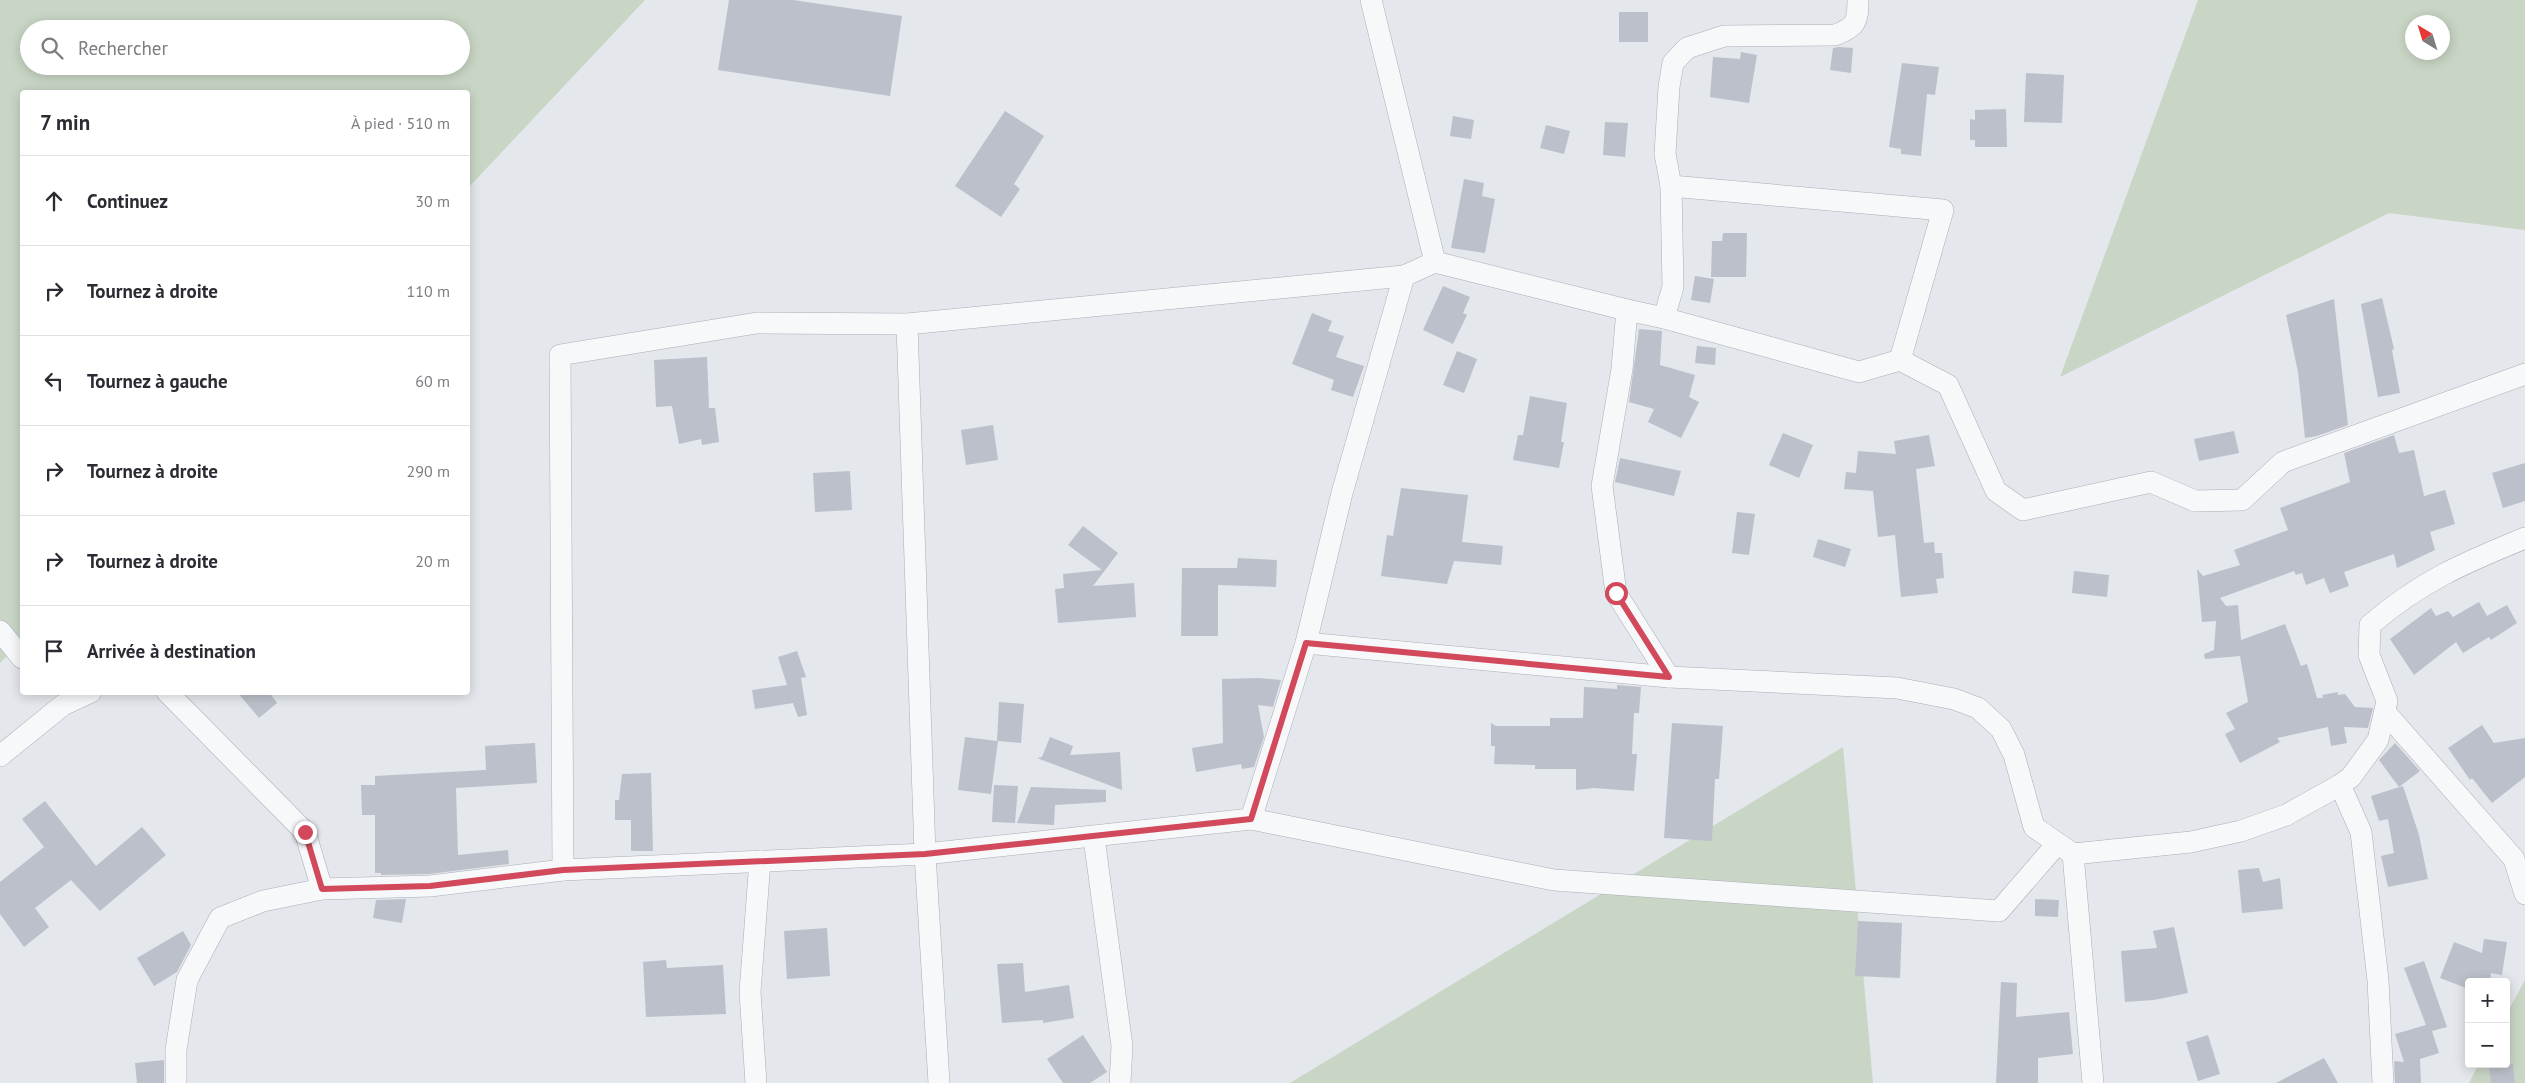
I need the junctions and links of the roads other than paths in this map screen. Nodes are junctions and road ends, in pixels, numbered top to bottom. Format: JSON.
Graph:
{"nodes":[{"id":1,"x":1371,"y":0,"type":"edge"},
{"id":2,"x":1858,"y":0,"type":"edge"},
{"id":3,"x":1672,"y":186,"type":"junction"},
{"id":4,"x":1435,"y":262,"type":"junction"},
{"id":5,"x":1404,"y":276,"type":"junction"},
{"id":6,"x":1627,"y":310,"type":"junction"},
{"id":7,"x":1664,"y":318,"type":"junction"},
{"id":8,"x":907,"y":324,"type":"junction"},
{"id":9,"x":1900,"y":360,"type":"junction"},
{"id":10,"x":2525,"y":374,"type":"edge"},
{"id":11,"x":2525,"y":538,"type":"edge"},
{"id":12,"x":0,"y":631,"type":"edge"},
{"id":13,"x":1306,"y":643,"type":"junction"},
{"id":14,"x":20,"y":656,"type":"edge"},
{"id":15,"x":1669,"y":677,"type":"junction"},
{"id":16,"x":77,"y":695,"type":"edge"},
{"id":17,"x":170,"y":695,"type":"edge"},
{"id":18,"x":58,"y":699,"type":"edge"},
{"id":19,"x":2385,"y":712,"type":"junction"},
{"id":20,"x":0,"y":756,"type":"edge"},
{"id":21,"x":2340,"y":785,"type":"junction"},
{"id":22,"x":1251,"y":819,"type":"junction"},
{"id":23,"x":1094,"y":838,"type":"junction"},
{"id":24,"x":2065,"y":849,"type":"junction"},
{"id":25,"x":925,"y":854,"type":"junction"},
{"id":26,"x":760,"y":861,"type":"junction"},
{"id":27,"x":563,"y":870,"type":"junction"},
{"id":28,"x":322,"y":889,"type":"junction"},
{"id":29,"x":2525,"y":894,"type":"edge"},
{"id":30,"x":176,"y":1083,"type":"edge"},
{"id":31,"x":756,"y":1083,"type":"edge"},
{"id":32,"x":939,"y":1083,"type":"edge"},
{"id":33,"x":1120,"y":1083,"type":"edge"},
{"id":34,"x":2093,"y":1083,"type":"edge"},
{"id":35,"x":2383,"y":1083,"type":"edge"}],
"edges":[{"from":1,"to":4,"type":"street"},
{"from":2,"to":3,"type":"street"},
{"from":3,"to":7,"type":"street"},
{"from":3,"to":9,"type":"street"},
{"from":4,"to":5,"type":"street"},
{"from":4,"to":6,"type":"street"},
{"from":5,"to":8,"type":"street"},
{"from":5,"to":13,"type":"street"},
{"from":6,"to":7,"type":"street"},
{"from":6,"to":15,"type":"street"},
{"from":7,"to":9,"type":"street"},
{"from":8,"to":25,"type":"street"},
{"from":8,"to":27,"type":"street"},
{"from":9,"to":10,"type":"street"},
{"from":11,"to":19,"type":"street"},
{"from":12,"to":14,"type":"street"},
{"from":13,"to":15,"type":"street"},
{"from":13,"to":22,"type":"street"},
{"from":15,"to":24,"type":"street"},
{"from":16,"to":18,"type":"street"},
{"from":17,"to":28,"type":"street"},
{"from":18,"to":20,"type":"street"},
{"from":19,"to":21,"type":"street"},
{"from":19,"to":29,"type":"street"},
{"from":21,"to":24,"type":"street"},
{"from":21,"to":35,"type":"street"},
{"from":22,"to":23,"type":"street"},
{"from":22,"to":24,"type":"street"},
{"from":23,"to":25,"type":"street"},
{"from":23,"to":33,"type":"street"},
{"from":24,"to":34,"type":"street"},
{"from":25,"to":26,"type":"street"},
{"from":25,"to":32,"type":"street"},
{"from":26,"to":27,"type":"street"},
{"from":26,"to":31,"type":"street"},
{"from":27,"to":28,"type":"street"},
{"from":28,"to":30,"type":"street"}]}
